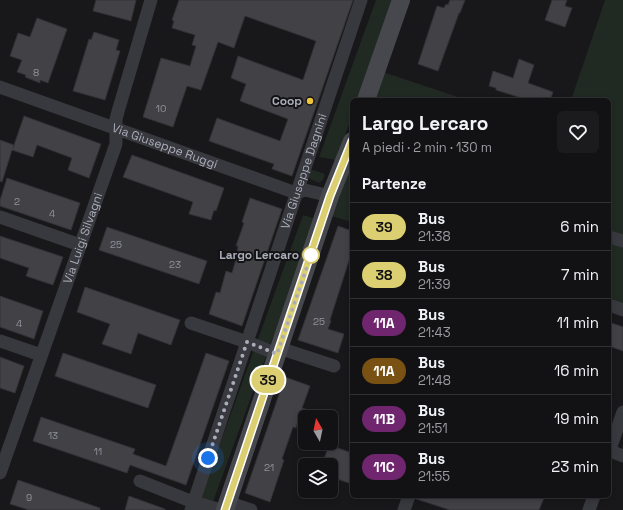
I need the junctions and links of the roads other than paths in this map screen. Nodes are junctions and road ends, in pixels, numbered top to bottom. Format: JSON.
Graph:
{"nodes":[{"id":1,"x":151,"y":0,"type":"edge"},
{"id":2,"x":361,"y":0,"type":"edge"},
{"id":3,"x":401,"y":0,"type":"edge"},
{"id":4,"x":0,"y":86,"type":"edge"},
{"id":5,"x":367,"y":98,"type":"edge"},
{"id":6,"x":116,"y":128,"type":"junction"},
{"id":7,"x":350,"y":148,"type":"edge"},
{"id":8,"x":296,"y":193,"type":"junction"},
{"id":9,"x":330,"y":196,"type":"junction"},
{"id":10,"x":0,"y":217,"type":"edge"},
{"id":11,"x":611,"y":237,"type":"edge"},
{"id":12,"x":623,"y":241,"type":"edge"},
{"id":13,"x":80,"y":245,"type":"junction"},
{"id":14,"x":611,"y":306,"type":"edge"},
{"id":15,"x":623,"y":310,"type":"edge"},
{"id":16,"x":191,"y":323,"type":"dead end"},
{"id":17,"x":0,"y":340,"type":"edge"},
{"id":18,"x":247,"y":342,"type":"junction"},
{"id":19,"x":278,"y":351,"type":"junction"},
{"id":20,"x":41,"y":354,"type":"junction"},
{"id":21,"x":334,"y":366,"type":"dead end"},
{"id":22,"x":623,"y":412,"type":"edge"},
{"id":23,"x":611,"y":445,"type":"edge"},
{"id":24,"x":611,"y":452,"type":"edge"},
{"id":25,"x":623,"y":456,"type":"edge"},
{"id":26,"x":1,"y":466,"type":"edge"},
{"id":27,"x":140,"y":481,"type":"dead end"},
{"id":28,"x":408,"y":498,"type":"edge"},
{"id":29,"x":593,"y":498,"type":"edge"},
{"id":30,"x":192,"y":506,"type":"edge"},
{"id":31,"x":225,"y":507,"type":"edge"},
{"id":32,"x":251,"y":510,"type":"edge"},
{"id":33,"x":404,"y":510,"type":"edge"},
{"id":34,"x":589,"y":510,"type":"edge"}],
"edges":[{"from":1,"to":6,"type":"street","name":"Via Luigi Silvagni"},
{"from":2,"to":8,"type":"street","name":"Via Giuseppe Dagnini"},
{"from":3,"to":5,"type":"street"},
{"from":4,"to":6,"type":"street","name":"Via Giuseppe Ruggi"},
{"from":6,"to":8,"type":"street","name":"Via Giuseppe Ruggi"},
{"from":6,"to":13,"type":"street","name":"Via Luigi Silvagni"},
{"from":7,"to":9,"type":"street"},
{"from":8,"to":9,"type":"street","name":"Via Giuseppe Ruggi"},
{"from":8,"to":18,"type":"street","name":"Via Giuseppe Dagnini"},
{"from":9,"to":19,"type":"street"},
{"from":10,"to":13,"type":"street"},
{"from":11,"to":12,"type":"street"},
{"from":13,"to":20,"type":"street","name":"Via Luigi Silvagni"},
{"from":14,"to":15,"type":"street"},
{"from":16,"to":18,"type":"street"},
{"from":17,"to":20,"type":"street"},
{"from":18,"to":19,"type":"street"},
{"from":18,"to":30,"type":"street","name":"Via Giuseppe Dagnini"},
{"from":19,"to":21,"type":"street"},
{"from":19,"to":31,"type":"street"},
{"from":20,"to":26,"type":"street","name":"Via Luigi Silvagni"},
{"from":22,"to":23,"type":"street"},
{"from":24,"to":25,"type":"street"},
{"from":27,"to":30,"type":"street"},
{"from":28,"to":33,"type":"street"},
{"from":29,"to":34,"type":"street"},
{"from":30,"to":31,"type":"street"},
{"from":31,"to":32,"type":"street"}]}
